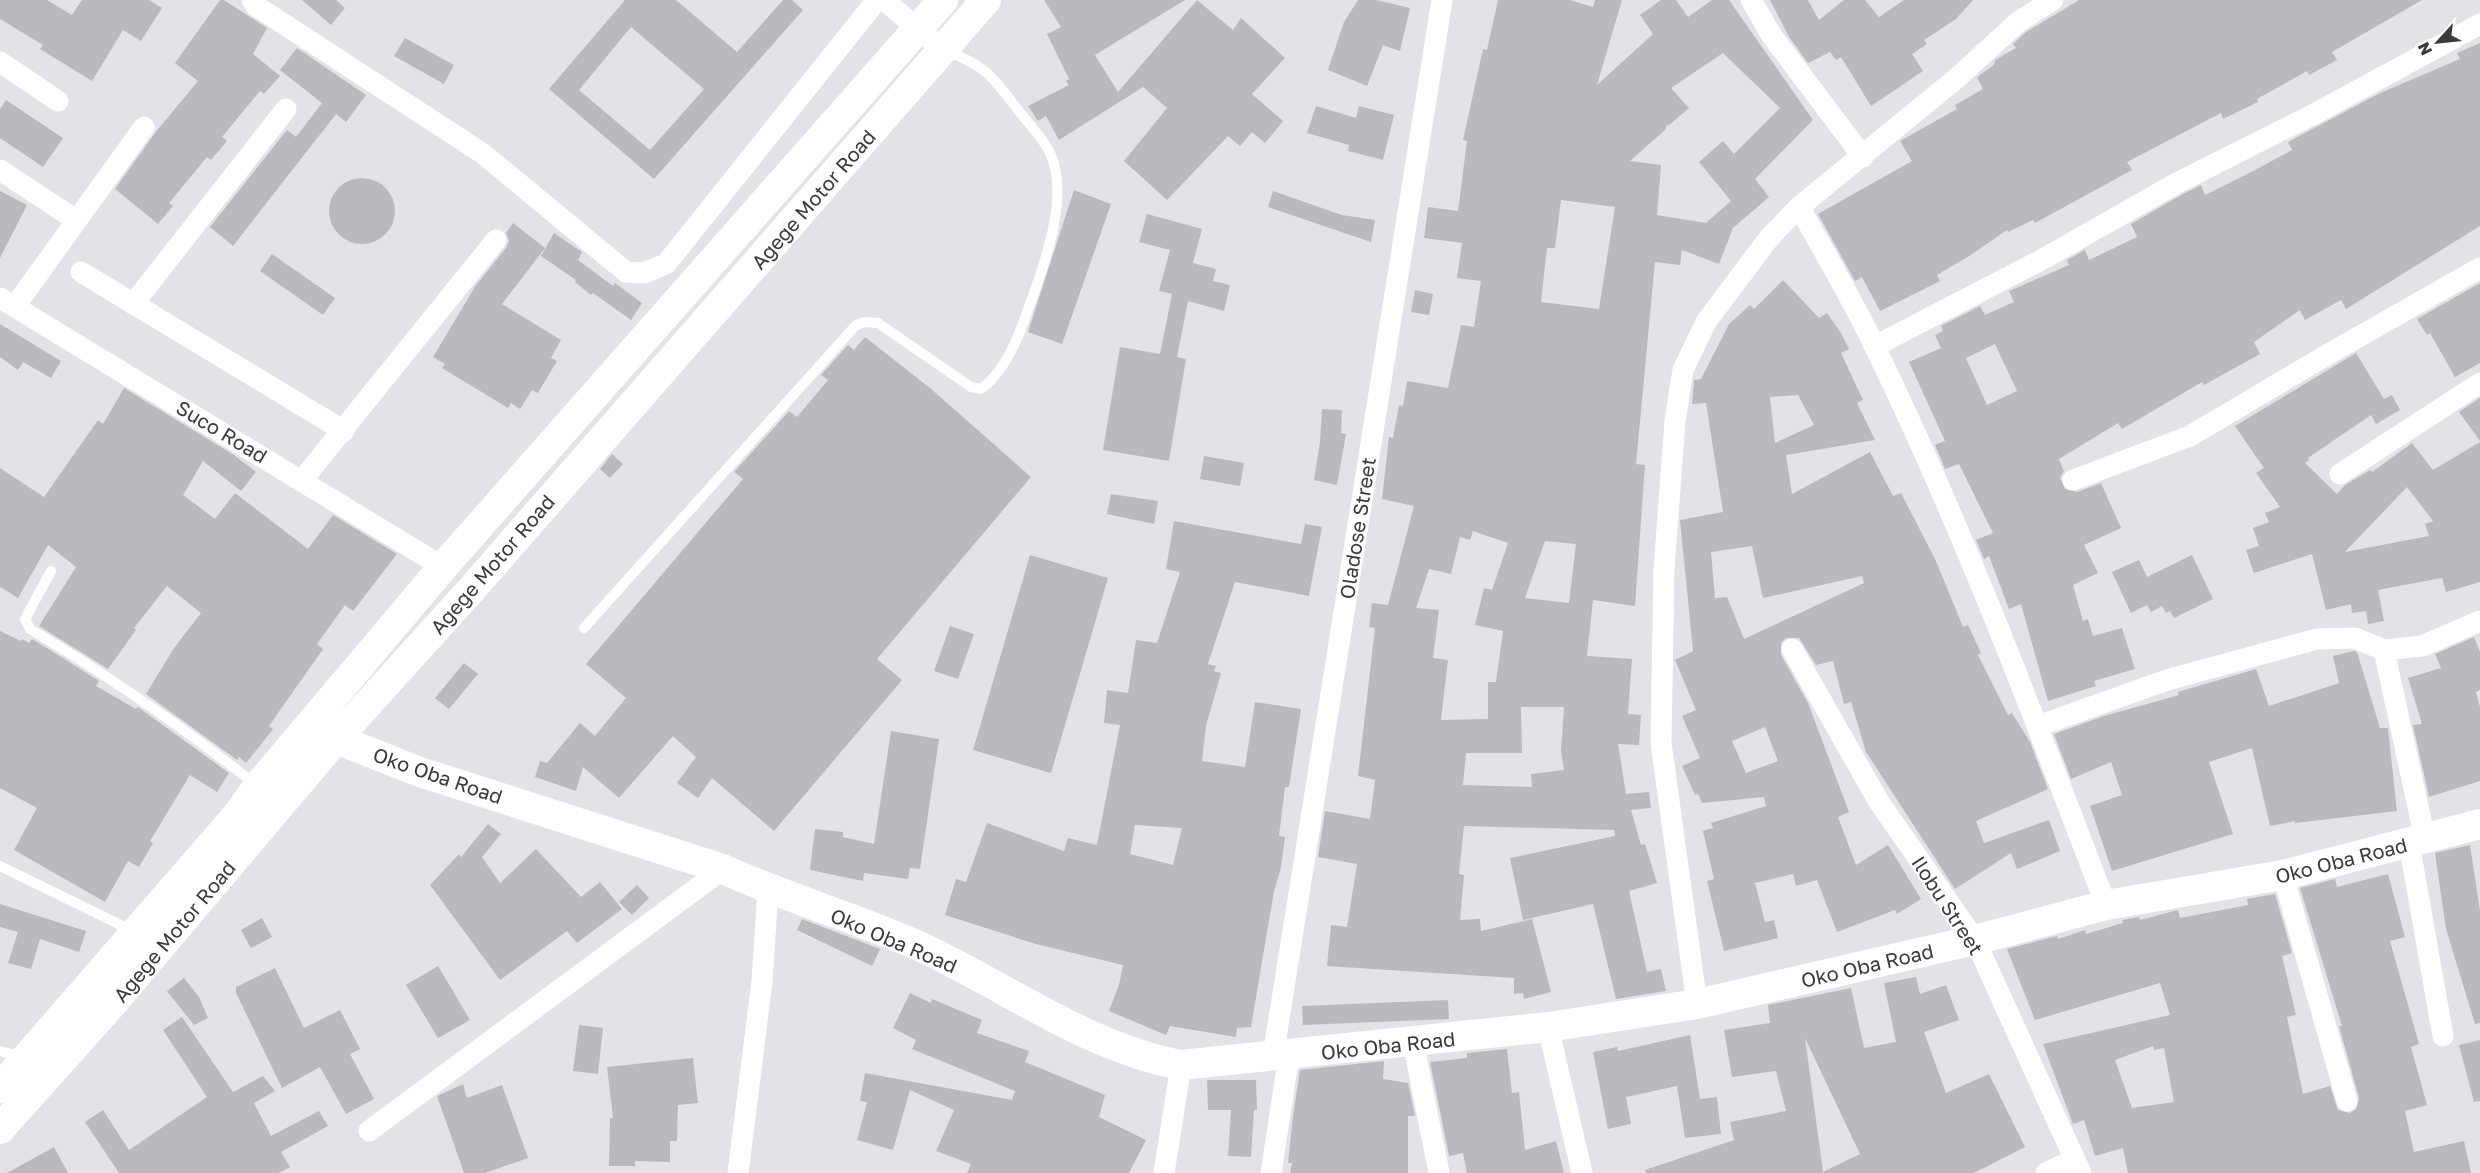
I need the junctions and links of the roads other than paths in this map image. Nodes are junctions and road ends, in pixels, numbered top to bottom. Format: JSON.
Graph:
{"nodes":[{"id":1,"x":252,"y":0,"type":"edge"},
{"id":2,"x":877,"y":0,"type":"edge"},
{"id":3,"x":884,"y":0,"type":"edge"},
{"id":4,"x":943,"y":0,"type":"edge"},
{"id":5,"x":986,"y":0,"type":"edge"},
{"id":6,"x":1442,"y":0,"type":"edge"},
{"id":7,"x":1751,"y":0,"type":"edge"},
{"id":8,"x":2053,"y":0,"type":"edge"},
{"id":9,"x":2480,"y":24,"type":"edge"},
{"id":10,"x":918,"y":29,"type":"junction"},
{"id":11,"x":943,"y":50,"type":"junction"},
{"id":12,"x":0,"y":62,"type":"edge"},
{"id":13,"x":57,"y":101,"type":"dead end"},
{"id":14,"x":286,"y":109,"type":"dead end"},
{"id":15,"x":144,"y":127,"type":"dead end"},
{"id":16,"x":1863,"y":157,"type":"junction"},
{"id":17,"x":0,"y":170,"type":"edge"},
{"id":18,"x":1799,"y":207,"type":"junction"},
{"id":19,"x":76,"y":220,"type":"junction"},
{"id":20,"x":496,"y":240,"type":"dead end"},
{"id":21,"x":2480,"y":268,"type":"edge"},
{"id":22,"x":81,"y":273,"type":"dead end"},
{"id":23,"x":8,"y":302,"type":"edge"},
{"id":24,"x":133,"y":304,"type":"junction"},
{"id":25,"x":1875,"y":346,"type":"junction"},
{"id":26,"x":2480,"y":383,"type":"edge"},
{"id":27,"x":344,"y":431,"type":"junction"},
{"id":28,"x":2340,"y":474,"type":"dead end"},
{"id":29,"x":303,"y":479,"type":"junction"},
{"id":30,"x":2073,"y":480,"type":"dead end"},
{"id":31,"x":443,"y":567,"type":"junction"},
{"id":32,"x":51,"y":571,"type":"dead end"},
{"id":33,"x":2480,"y":621,"type":"edge"},
{"id":34,"x":584,"y":628,"type":"dead end"},
{"id":35,"x":1792,"y":649,"type":"dead end"},
{"id":36,"x":2384,"y":650,"type":"junction"},
{"id":37,"x":2038,"y":726,"type":"junction"},
{"id":38,"x":336,"y":739,"type":"junction"},
{"id":39,"x":258,"y":786,"type":"junction"},
{"id":40,"x":2480,"y":824,"type":"edge"},
{"id":41,"x":2417,"y":841,"type":"junction"},
{"id":42,"x":0,"y":866,"type":"edge"},
{"id":43,"x":723,"y":869,"type":"junction"},
{"id":44,"x":2283,"y":875,"type":"junction"},
{"id":45,"x":768,"y":890,"type":"junction"},
{"id":46,"x":2106,"y":905,"type":"junction"},
{"id":47,"x":136,"y":932,"type":"junction"},
{"id":48,"x":1975,"y":940,"type":"junction"},
{"id":49,"x":1698,"y":1004,"type":"junction"},
{"id":50,"x":1548,"y":1027,"type":"junction"},
{"id":51,"x":2443,"y":1036,"type":"dead end"},
{"id":52,"x":1413,"y":1042,"type":"junction"},
{"id":53,"x":1281,"y":1056,"type":"junction"},
{"id":54,"x":34,"y":1059,"type":"edge"},
{"id":55,"x":1180,"y":1065,"type":"junction"},
{"id":56,"x":0,"y":1088,"type":"edge"},
{"id":57,"x":2347,"y":1101,"type":"dead end"},
{"id":58,"x":0,"y":1129,"type":"edge"},
{"id":59,"x":369,"y":1131,"type":"dead end"},
{"id":60,"x":2078,"y":1166,"type":"edge"},
{"id":61,"x":738,"y":1173,"type":"edge"},
{"id":62,"x":1164,"y":1173,"type":"edge"},
{"id":63,"x":1271,"y":1173,"type":"edge"},
{"id":64,"x":1438,"y":1173,"type":"edge"},
{"id":65,"x":1582,"y":1173,"type":"edge"},
{"id":66,"x":2046,"y":1173,"type":"edge"}],
"edges":[{"from":1,"to":2,"type":"street"},
{"from":3,"to":10,"type":"street"},
{"from":4,"to":10,"type":"main road","name":"Agege Motor Road"},
{"from":5,"to":11,"type":"main road","name":"Agege Motor Road"},
{"from":6,"to":53,"type":"street","name":"Oladose Street"},
{"from":7,"to":16,"type":"street"},
{"from":8,"to":16,"type":"street"},
{"from":9,"to":25,"type":"street"},
{"from":10,"to":11,"type":"street"},
{"from":10,"to":31,"type":"main road","name":"Agege Motor Road"},
{"from":11,"to":34,"type":"lane"},
{"from":11,"to":38,"type":"main road","name":"Agege Motor Road"},
{"from":12,"to":13,"type":"street"},
{"from":14,"to":24,"type":"street"},
{"from":15,"to":19,"type":"street"},
{"from":16,"to":18,"type":"street"},
{"from":17,"to":19,"type":"street"},
{"from":18,"to":25,"type":"street"},
{"from":18,"to":49,"type":"street"},
{"from":19,"to":23,"type":"street"},
{"from":20,"to":27,"type":"street"},
{"from":21,"to":30,"type":"street"},
{"from":22,"to":24,"type":"street"},
{"from":23,"to":29,"type":"street","name":"Suco Road"},
{"from":24,"to":27,"type":"street"},
{"from":25,"to":37,"type":"street"},
{"from":26,"to":28,"type":"street"},
{"from":27,"to":29,"type":"street"},
{"from":29,"to":31,"type":"street","name":"Suco Road"},
{"from":31,"to":39,"type":"main road","name":"Agege Motor Road"},
{"from":32,"to":39,"type":"lane"},
{"from":33,"to":36,"type":"street"},
{"from":35,"to":48,"type":"street","name":"Ilobu Street"},
{"from":36,"to":37,"type":"street"},
{"from":36,"to":41,"type":"street"},
{"from":37,"to":46,"type":"street"},
{"from":38,"to":43,"type":"main road","name":"Oko Oba Road"},
{"from":38,"to":54,"type":"main road","name":"Agege Motor Road"},
{"from":39,"to":47,"type":"main road","name":"Agege Motor Road"},
{"from":40,"to":41,"type":"main road","name":"Oko Oba Road"},
{"from":41,"to":44,"type":"main road","name":"Oko Oba Road"},
{"from":41,"to":51,"type":"street"},
{"from":42,"to":47,"type":"lane"},
{"from":43,"to":45,"type":"main road","name":"Oko Oba Road"},
{"from":43,"to":59,"type":"street"},
{"from":44,"to":46,"type":"main road","name":"Oko Oba Road"},
{"from":44,"to":57,"type":"street"},
{"from":45,"to":55,"type":"main road","name":"Oko Oba Road"},
{"from":45,"to":61,"type":"street"},
{"from":46,"to":48,"type":"main road","name":"Oko Oba Road"},
{"from":47,"to":54,"type":"main road","name":"Agege Motor Road"},
{"from":48,"to":49,"type":"main road","name":"Oko Oba Road"},
{"from":48,"to":60,"type":"street","name":"Ilobu Street"},
{"from":49,"to":50,"type":"main road","name":"Oko Oba Road"},
{"from":50,"to":52,"type":"main road","name":"Oko Oba Road"},
{"from":50,"to":65,"type":"street"},
{"from":52,"to":53,"type":"main road","name":"Oko Oba Road"},
{"from":52,"to":64,"type":"street"},
{"from":53,"to":55,"type":"main road","name":"Oko Oba Road"},
{"from":53,"to":63,"type":"street","name":"Oladose Street"},
{"from":54,"to":56,"type":"main road","name":"Agege Motor Road"},
{"from":54,"to":58,"type":"main road","name":"Agege Motor Road"},
{"from":55,"to":62,"type":"street"},
{"from":60,"to":66,"type":"street"}]}
